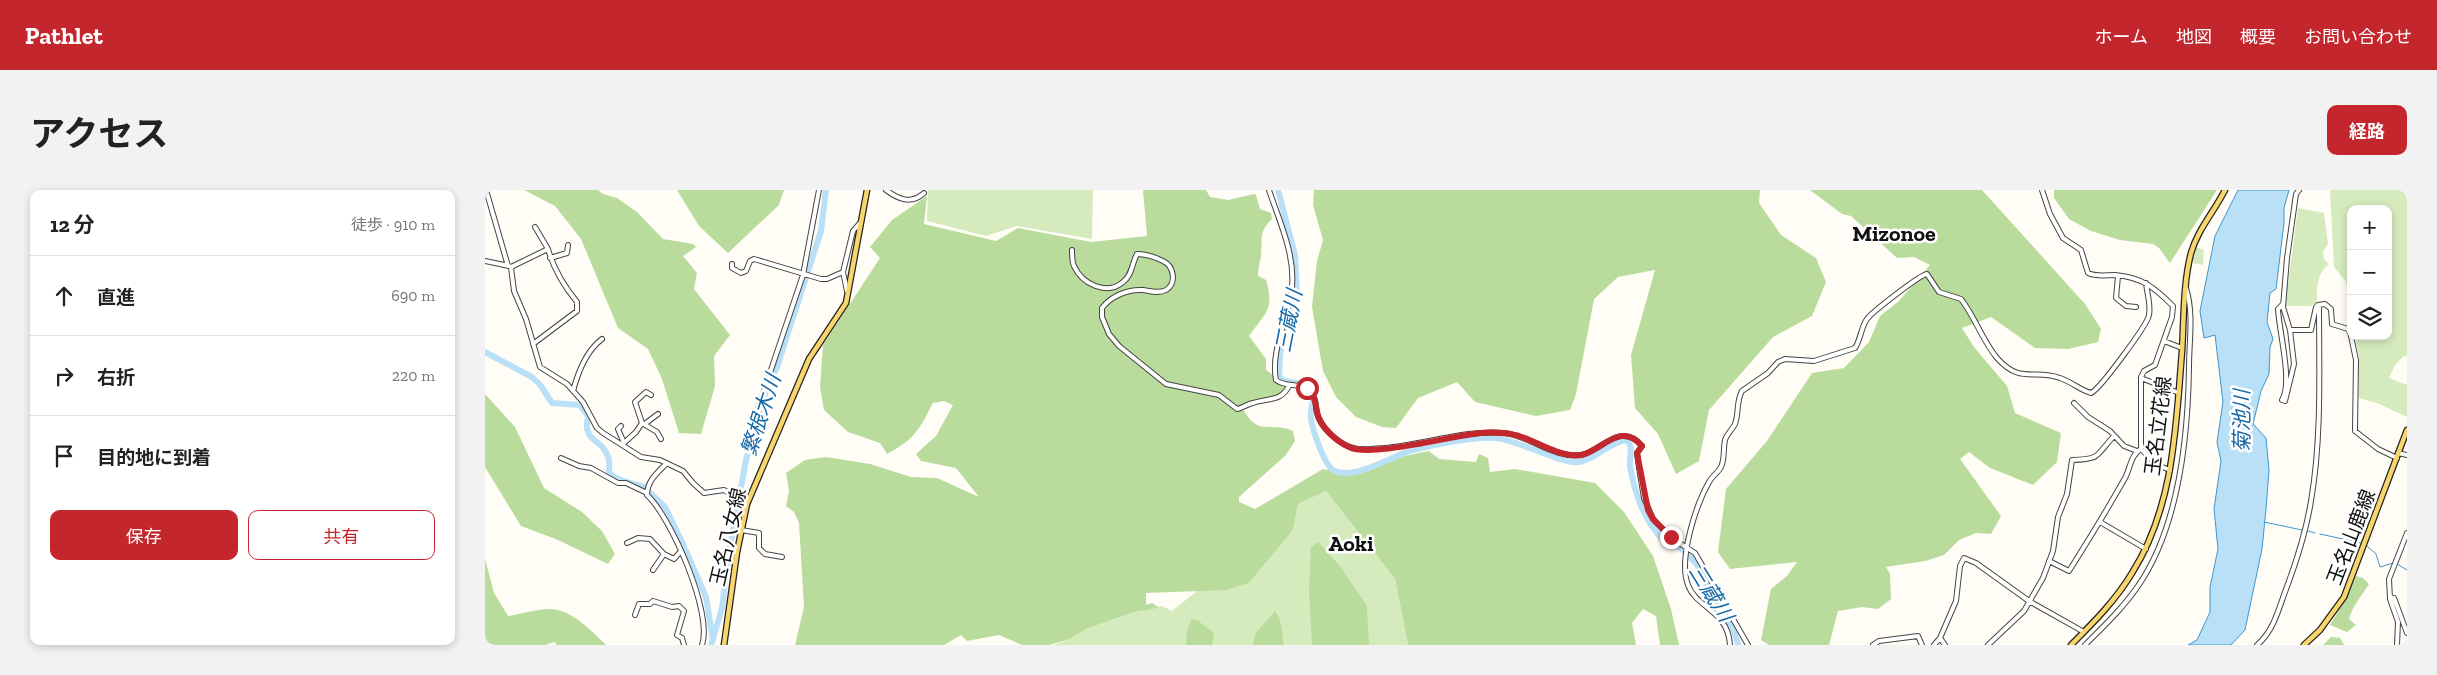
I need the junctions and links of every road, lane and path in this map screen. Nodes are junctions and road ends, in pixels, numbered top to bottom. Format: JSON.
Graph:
{"nodes":[{"id":1,"x":486,"y":190,"type":"edge"},
{"id":2,"x":819,"y":190,"type":"edge"},
{"id":3,"x":867,"y":190,"type":"edge"},
{"id":4,"x":885,"y":190,"type":"edge"},
{"id":5,"x":1269,"y":190,"type":"edge"},
{"id":6,"x":2042,"y":190,"type":"edge"},
{"id":7,"x":2225,"y":190,"type":"edge"},
{"id":8,"x":2297,"y":191,"type":"edge"},
{"id":9,"x":924,"y":193,"type":"dead end"},
{"id":10,"x":862,"y":221,"type":"junction"},
{"id":11,"x":535,"y":227,"type":"dead end"},
{"id":12,"x":568,"y":245,"type":"dead end"},
{"id":13,"x":548,"y":249,"type":"junction"},
{"id":14,"x":1072,"y":250,"type":"dead end"},
{"id":15,"x":550,"y":258,"type":"junction"},
{"id":16,"x":485,"y":261,"type":"edge"},
{"id":17,"x":732,"y":264,"type":"dead end"},
{"id":18,"x":509,"y":266,"type":"junction"},
{"id":19,"x":843,"y":272,"type":"junction"},
{"id":20,"x":803,"y":275,"type":"junction"},
{"id":21,"x":2118,"y":276,"type":"junction"},
{"id":22,"x":2146,"y":283,"type":"junction"},
{"id":23,"x":2186,"y":288,"type":"junction"},
{"id":24,"x":849,"y":296,"type":"junction"},
{"id":25,"x":2283,"y":304,"type":"junction"},
{"id":26,"x":2319,"y":304,"type":"junction"},
{"id":27,"x":2136,"y":307,"type":"dead end"},
{"id":28,"x":2347,"y":329,"type":"edge"},
{"id":29,"x":2290,"y":330,"type":"junction"},
{"id":30,"x":602,"y":339,"type":"dead end"},
{"id":31,"x":2352,"y":340,"type":"edge"},
{"id":32,"x":2164,"y":341,"type":"junction"},
{"id":33,"x":533,"y":344,"type":"junction"},
{"id":34,"x":2182,"y":348,"type":"junction"},
{"id":35,"x":2141,"y":378,"type":"junction"},
{"id":36,"x":1289,"y":386,"type":"junction"},
{"id":37,"x":573,"y":391,"type":"junction"},
{"id":38,"x":2179,"y":393,"type":"junction"},
{"id":39,"x":651,"y":395,"type":"dead end"},
{"id":40,"x":2074,"y":403,"type":"dead end"},
{"id":41,"x":658,"y":414,"type":"dead end"},
{"id":42,"x":644,"y":423,"type":"junction"},
{"id":43,"x":621,"y":426,"type":"dead end"},
{"id":44,"x":2407,"y":430,"type":"edge"},
{"id":45,"x":2114,"y":436,"type":"junction"},
{"id":46,"x":748,"y":438,"type":"dead end"},
{"id":47,"x":661,"y":440,"type":"dead end"},
{"id":48,"x":623,"y":443,"type":"junction"},
{"id":49,"x":2139,"y":450,"type":"junction"},
{"id":50,"x":2398,"y":455,"type":"junction"},
{"id":51,"x":2407,"y":455,"type":"edge"},
{"id":52,"x":561,"y":458,"type":"dead end"},
{"id":53,"x":666,"y":464,"type":"junction"},
{"id":54,"x":2170,"y":470,"type":"junction"},
{"id":55,"x":647,"y":493,"type":"junction"},
{"id":56,"x":747,"y":504,"type":"junction"},
{"id":57,"x":2100,"y":522,"type":"junction"},
{"id":58,"x":741,"y":530,"type":"junction"},
{"id":59,"x":2407,"y":533,"type":"edge"},
{"id":60,"x":627,"y":543,"type":"dead end"},
{"id":61,"x":2145,"y":549,"type":"junction"},
{"id":62,"x":1687,"y":550,"type":"junction"},
{"id":63,"x":680,"y":552,"type":"junction"},
{"id":64,"x":664,"y":554,"type":"junction"},
{"id":65,"x":782,"y":557,"type":"dead end"},
{"id":66,"x":2049,"y":561,"type":"junction"},
{"id":67,"x":653,"y":570,"type":"dead end"},
{"id":68,"x":2389,"y":597,"type":"junction"},
{"id":69,"x":2029,"y":601,"type":"junction"},
{"id":70,"x":635,"y":615,"type":"dead end"},
{"id":71,"x":2084,"y":632,"type":"junction"},
{"id":72,"x":2407,"y":633,"type":"edge"},
{"id":73,"x":1941,"y":638,"type":"junction"},
{"id":74,"x":684,"y":645,"type":"edge"},
{"id":75,"x":702,"y":645,"type":"edge"},
{"id":76,"x":724,"y":645,"type":"edge"},
{"id":77,"x":1730,"y":645,"type":"edge"},
{"id":78,"x":1748,"y":645,"type":"edge"},
{"id":79,"x":1873,"y":645,"type":"edge"},
{"id":80,"x":1922,"y":645,"type":"edge"},
{"id":81,"x":1934,"y":645,"type":"edge"},
{"id":82,"x":1945,"y":645,"type":"edge"},
{"id":83,"x":1988,"y":645,"type":"edge"},
{"id":84,"x":2071,"y":645,"type":"edge"},
{"id":85,"x":2085,"y":645,"type":"edge"},
{"id":86,"x":2257,"y":645,"type":"edge"},
{"id":87,"x":2304,"y":645,"type":"edge"},
{"id":88,"x":2397,"y":645,"type":"edge"}],
"edges":[{"from":1,"to":18,"type":"street"},
{"from":2,"to":20,"type":"street"},
{"from":3,"to":10,"type":"main road","name":"玉名八女線"},
{"from":4,"to":9,"type":"street"},
{"from":5,"to":36,"type":"street"},
{"from":6,"to":21,"type":"street"},
{"from":7,"to":23,"type":"main road","name":"玉名立花線"},
{"from":8,"to":25,"type":"street"},
{"from":10,"to":19,"type":"street"},
{"from":10,"to":24,"type":"main road","name":"玉名八女線"},
{"from":11,"to":13,"type":"street"},
{"from":12,"to":15,"type":"street"},
{"from":13,"to":15,"type":"street"},
{"from":13,"to":18,"type":"street"},
{"from":14,"to":36,"type":"street"},
{"from":15,"to":33,"type":"street"},
{"from":16,"to":18,"type":"street"},
{"from":17,"to":20,"type":"street"},
{"from":18,"to":33,"type":"street"},
{"from":19,"to":20,"type":"street"},
{"from":19,"to":24,"type":"street"},
{"from":20,"to":46,"type":"street"},
{"from":21,"to":22,"type":"street"},
{"from":21,"to":27,"type":"street"},
{"from":22,"to":32,"type":"street"},
{"from":22,"to":62,"type":"street"},
{"from":23,"to":34,"type":"main road","name":"玉名立花線"},
{"from":23,"to":85,"type":"street"},
{"from":24,"to":56,"type":"main road","name":"玉名八女線"},
{"from":25,"to":29,"type":"street"},
{"from":25,"to":29,"type":"street"},
{"from":26,"to":28,"type":"street"},
{"from":26,"to":29,"type":"street"},
{"from":26,"to":86,"type":"street"},
{"from":30,"to":37,"type":"street"},
{"from":31,"to":50,"type":"street"},
{"from":32,"to":34,"type":"street"},
{"from":32,"to":35,"type":"street"},
{"from":33,"to":37,"type":"street"},
{"from":34,"to":38,"type":"main road","name":"玉名立花線"},
{"from":35,"to":38,"type":"street"},
{"from":35,"to":49,"type":"street"},
{"from":36,"to":62,"type":"street"},
{"from":37,"to":48,"type":"street"},
{"from":38,"to":54,"type":"main road","name":"玉名立花線"},
{"from":39,"to":42,"type":"street"},
{"from":40,"to":45,"type":"street"},
{"from":41,"to":42,"type":"street"},
{"from":42,"to":47,"type":"street"},
{"from":42,"to":48,"type":"street"},
{"from":43,"to":48,"type":"street"},
{"from":44,"to":50,"type":"main road","name":"玉名山鹿線"},
{"from":45,"to":49,"type":"street"},
{"from":45,"to":66,"type":"street"},
{"from":48,"to":53,"type":"street"},
{"from":49,"to":54,"type":"street"},
{"from":49,"to":57,"type":"street"},
{"from":50,"to":51,"type":"street"},
{"from":50,"to":87,"type":"main road","name":"玉名山鹿線"},
{"from":52,"to":55,"type":"street"},
{"from":53,"to":55,"type":"street"},
{"from":53,"to":56,"type":"street"},
{"from":54,"to":61,"type":"main road","name":"玉名立花線"},
{"from":55,"to":63,"type":"street"},
{"from":56,"to":58,"type":"main road","name":"玉名八女線"},
{"from":57,"to":61,"type":"street"},
{"from":57,"to":66,"type":"street"},
{"from":58,"to":65,"type":"street"},
{"from":58,"to":76,"type":"main road","name":"玉名八女線"},
{"from":59,"to":68,"type":"street"},
{"from":60,"to":64,"type":"street"},
{"from":61,"to":71,"type":"main road","name":"玉名立花線"},
{"from":62,"to":77,"type":"street"},
{"from":62,"to":78,"type":"street"},
{"from":63,"to":64,"type":"street"},
{"from":63,"to":75,"type":"street"},
{"from":64,"to":67,"type":"street"},
{"from":66,"to":69,"type":"street"},
{"from":68,"to":72,"type":"street"},
{"from":68,"to":88,"type":"street"},
{"from":69,"to":71,"type":"street"},
{"from":69,"to":73,"type":"street"},
{"from":69,"to":83,"type":"street"},
{"from":70,"to":74,"type":"street"},
{"from":71,"to":84,"type":"main road","name":"玉名立花線"},
{"from":73,"to":81,"type":"street"},
{"from":73,"to":82,"type":"street"},
{"from":79,"to":80,"type":"street"}]}
